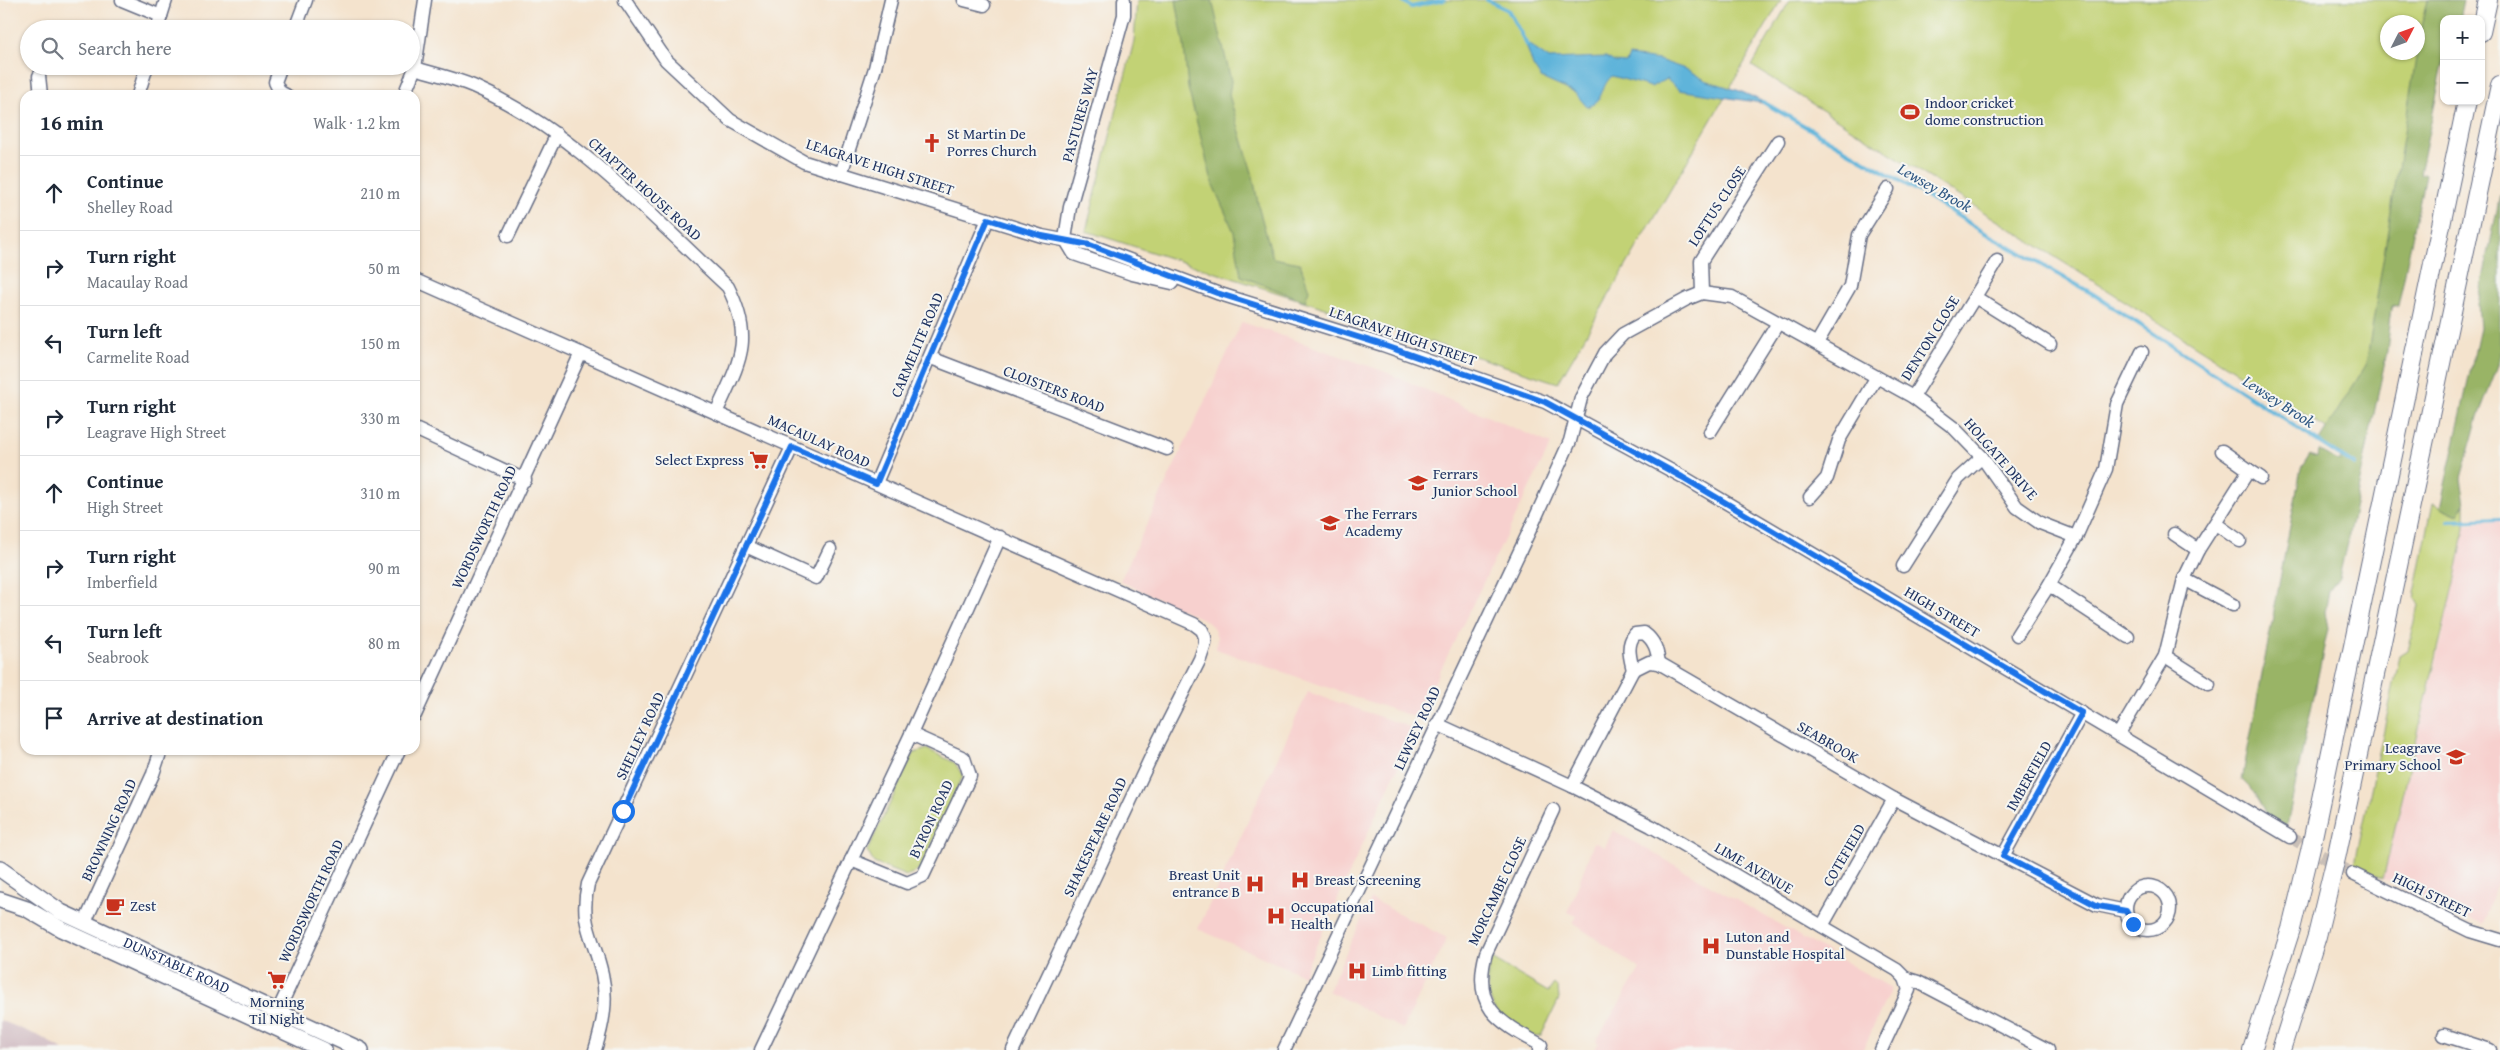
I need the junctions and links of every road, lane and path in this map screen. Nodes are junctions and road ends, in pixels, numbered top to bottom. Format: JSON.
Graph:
{"nodes":[{"id":1,"x":122,"y":0,"type":"edge"},
{"id":2,"x":166,"y":0,"type":"edge"},
{"id":3,"x":306,"y":0,"type":"edge"},
{"id":4,"x":424,"y":0,"type":"edge"},
{"id":5,"x":625,"y":0,"type":"edge"},
{"id":6,"x":892,"y":0,"type":"edge"},
{"id":7,"x":964,"y":0,"type":"edge"},
{"id":8,"x":1124,"y":0,"type":"edge"},
{"id":9,"x":2488,"y":0,"type":"edge"},
{"id":10,"x":984,"y":5,"type":"dead end"},
{"id":11,"x":2485,"y":15,"type":"edge"},
{"id":12,"x":161,"y":16,"type":"junction"},
{"id":13,"x":160,"y":20,"type":"edge"},
{"id":14,"x":298,"y":20,"type":"edge"},
{"id":15,"x":420,"y":27,"type":"edge"},
{"id":16,"x":420,"y":70,"type":"edge"},
{"id":17,"x":144,"y":75,"type":"edge"},
{"id":18,"x":278,"y":75,"type":"edge"},
{"id":19,"x":411,"y":75,"type":"edge"},
{"id":20,"x":39,"y":76,"type":"dead end"},
{"id":21,"x":2500,"y":85,"type":"edge"},
{"id":22,"x":40,"y":90,"type":"edge"},
{"id":23,"x":140,"y":90,"type":"edge"},
{"id":24,"x":279,"y":90,"type":"edge"},
{"id":25,"x":406,"y":90,"type":"edge"},
{"id":26,"x":2466,"y":105,"type":"edge"},
{"id":27,"x":556,"y":134,"type":"junction"},
{"id":28,"x":1778,"y":141,"type":"dead end"},
{"id":29,"x":841,"y":174,"type":"junction"},
{"id":30,"x":1888,"y":189,"type":"dead end"},
{"id":31,"x":988,"y":219,"type":"junction"},
{"id":32,"x":508,"y":236,"type":"dead end"},
{"id":33,"x":1065,"y":239,"type":"junction"},
{"id":34,"x":1997,"y":261,"type":"dead end"},
{"id":35,"x":420,"y":282,"type":"edge"},
{"id":36,"x":1702,"y":293,"type":"junction"},
{"id":37,"x":1975,"y":297,"type":"junction"},
{"id":38,"x":1778,"y":323,"type":"junction"},
{"id":39,"x":1817,"y":343,"type":"junction"},
{"id":40,"x":2050,"y":344,"type":"dead end"},
{"id":41,"x":2142,"y":352,"type":"dead end"},
{"id":42,"x":581,"y":353,"type":"junction"},
{"id":43,"x":931,"y":358,"type":"junction"},
{"id":44,"x":1876,"y":378,"type":"junction"},
{"id":45,"x":1912,"y":397,"type":"junction"},
{"id":46,"x":716,"y":413,"type":"junction"},
{"id":47,"x":1575,"y":419,"type":"junction"},
{"id":48,"x":420,"y":430,"type":"edge"},
{"id":49,"x":1710,"y":432,"type":"dead end"},
{"id":50,"x":792,"y":447,"type":"junction"},
{"id":51,"x":1166,"y":449,"type":"dead end"},
{"id":52,"x":2222,"y":451,"type":"dead end"},
{"id":53,"x":1982,"y":457,"type":"junction"},
{"id":54,"x":2249,"y":470,"type":"junction"},
{"id":55,"x":2262,"y":478,"type":"dead end"},
{"id":56,"x":525,"y":480,"type":"junction"},
{"id":57,"x":876,"y":484,"type":"junction"},
{"id":58,"x":1810,"y":497,"type":"dead end"},
{"id":59,"x":2216,"y":524,"type":"junction"},
{"id":60,"x":2174,"y":534,"type":"dead end"},
{"id":61,"x":1000,"y":537,"type":"junction"},
{"id":62,"x":2076,"y":537,"type":"junction"},
{"id":63,"x":2240,"y":541,"type":"dead end"},
{"id":64,"x":746,"y":546,"type":"junction"},
{"id":65,"x":830,"y":549,"type":"dead end"},
{"id":66,"x":2198,"y":550,"type":"junction"},
{"id":67,"x":1903,"y":566,"type":"dead end"},
{"id":68,"x":2184,"y":579,"type":"junction"},
{"id":69,"x":2049,"y":586,"type":"junction"},
{"id":70,"x":2232,"y":605,"type":"dead end"},
{"id":71,"x":2017,"y":635,"type":"dead end"},
{"id":72,"x":1205,"y":637,"type":"joint"},
{"id":73,"x":2128,"y":637,"type":"dead end"},
{"id":74,"x":2165,"y":656,"type":"junction"},
{"id":75,"x":1659,"y":664,"type":"junction"},
{"id":76,"x":1633,"y":670,"type":"junction"},
{"id":77,"x":2209,"y":684,"type":"dead end"},
{"id":78,"x":420,"y":695,"type":"edge"},
{"id":79,"x":2082,"y":713,"type":"junction"},
{"id":80,"x":1438,"y":724,"type":"junction"},
{"id":81,"x":911,"y":734,"type":"junction"},
{"id":82,"x":2118,"y":735,"type":"junction"},
{"id":83,"x":159,"y":755,"type":"edge"},
{"id":84,"x":397,"y":755,"type":"edge"},
{"id":85,"x":1572,"y":786,"type":"junction"},
{"id":86,"x":1894,"y":799,"type":"junction"},
{"id":87,"x":1553,"y":810,"type":"dead end"},
{"id":88,"x":2290,"y":837,"type":"tunnel mouth"},
{"id":89,"x":2003,"y":856,"type":"junction"},
{"id":90,"x":851,"y":860,"type":"junction"},
{"id":91,"x":0,"y":869,"type":"edge"},
{"id":92,"x":2353,"y":874,"type":"tunnel mouth"},
{"id":93,"x":0,"y":900,"type":"edge"},
{"id":94,"x":2126,"y":911,"type":"dead end"},
{"id":95,"x":85,"y":922,"type":"junction"},
{"id":96,"x":1822,"y":926,"type":"junction"},
{"id":97,"x":2500,"y":940,"type":"edge"},
{"id":98,"x":1905,"y":978,"type":"junction"},
{"id":99,"x":278,"y":1011,"type":"junction"},
{"id":100,"x":2444,"y":1035,"type":"dead end"},
{"id":101,"x":324,"y":1050,"type":"edge"},
{"id":102,"x":361,"y":1050,"type":"edge"},
{"id":103,"x":595,"y":1050,"type":"edge"},
{"id":104,"x":761,"y":1050,"type":"edge"},
{"id":105,"x":1013,"y":1050,"type":"edge"},
{"id":106,"x":1284,"y":1050,"type":"edge"},
{"id":107,"x":1539,"y":1050,"type":"edge"},
{"id":108,"x":1881,"y":1050,"type":"edge"},
{"id":109,"x":2048,"y":1050,"type":"edge"},
{"id":110,"x":2252,"y":1050,"type":"edge"},
{"id":111,"x":2281,"y":1050,"type":"edge"},
{"id":112,"x":2490,"y":1050,"type":"edge"}],
"edges":[{"from":1,"to":12,"type":"street"},
{"from":2,"to":12,"type":"street"},
{"from":3,"to":14,"type":"street"},
{"from":4,"to":15,"type":"street"},
{"from":5,"to":29,"type":"street","name":"LEAGRAVE HIGH STREET"},
{"from":6,"to":29,"type":"street"},
{"from":7,"to":10,"type":"street"},
{"from":8,"to":33,"type":"street","name":"PASTURES WAY"},
{"from":9,"to":11,"type":"highway"},
{"from":12,"to":13,"type":"street"},
{"from":16,"to":27,"type":"street","name":"CHAPTER HOUSE ROAD"},
{"from":17,"to":23,"type":"street"},
{"from":18,"to":24,"type":"street"},
{"from":19,"to":25,"type":"street"},
{"from":20,"to":22,"type":"street"},
{"from":21,"to":111,"type":"highway"},
{"from":26,"to":110,"type":"highway"},
{"from":27,"to":32,"type":"street"},
{"from":27,"to":46,"type":"street","name":"CHAPTER HOUSE ROAD"},
{"from":28,"to":36,"type":"street","name":"LOFTUS CLOSE"},
{"from":29,"to":31,"type":"street","name":"LEAGRAVE HIGH STREET"},
{"from":30,"to":39,"type":"street"},
{"from":31,"to":33,"type":"street","name":"LEAGRAVE HIGH STREET"},
{"from":31,"to":43,"type":"street","name":"CARMELITE ROAD"},
{"from":33,"to":47,"type":"street","name":"LEAGRAVE HIGH STREET"},
{"from":34,"to":37,"type":"street","name":"DENTON CLOSE"},
{"from":35,"to":42,"type":"street","name":"MACAULAY ROAD"},
{"from":36,"to":38,"type":"street","name":"HOLGATE DRIVE"},
{"from":36,"to":47,"type":"street"},
{"from":37,"to":40,"type":"street","name":"DENTON CLOSE"},
{"from":37,"to":45,"type":"street","name":"DENTON CLOSE"},
{"from":38,"to":39,"type":"street","name":"HOLGATE DRIVE"},
{"from":38,"to":49,"type":"street"},
{"from":39,"to":44,"type":"street","name":"HOLGATE DRIVE"},
{"from":41,"to":62,"type":"street"},
{"from":42,"to":46,"type":"street","name":"MACAULAY ROAD"},
{"from":42,"to":56,"type":"street","name":"WORDSWORTH ROAD"},
{"from":43,"to":51,"type":"street","name":"CLOISTERS ROAD"},
{"from":43,"to":57,"type":"street","name":"CARMELITE ROAD"},
{"from":44,"to":45,"type":"street","name":"HOLGATE DRIVE"},
{"from":44,"to":58,"type":"street"},
{"from":45,"to":53,"type":"street","name":"HOLGATE DRIVE"},
{"from":46,"to":50,"type":"street","name":"MACAULAY ROAD"},
{"from":47,"to":79,"type":"street","name":"HIGH STREET"},
{"from":47,"to":80,"type":"street","name":"LEWSEY ROAD"},
{"from":48,"to":56,"type":"street"},
{"from":50,"to":57,"type":"street","name":"MACAULAY ROAD"},
{"from":50,"to":64,"type":"street","name":"SHELLEY ROAD"},
{"from":52,"to":54,"type":"street"},
{"from":53,"to":62,"type":"street","name":"HOLGATE DRIVE"},
{"from":53,"to":67,"type":"street"},
{"from":54,"to":55,"type":"street"},
{"from":54,"to":59,"type":"street"},
{"from":56,"to":78,"type":"street","name":"WORDSWORTH ROAD"},
{"from":57,"to":61,"type":"street","name":"MACAULAY ROAD"},
{"from":59,"to":63,"type":"street"},
{"from":59,"to":66,"type":"street"},
{"from":60,"to":66,"type":"street"},
{"from":61,"to":72,"type":"street","name":"MACAULAY ROAD"},
{"from":61,"to":81,"type":"street"},
{"from":62,"to":69,"type":"street"},
{"from":64,"to":65,"type":"street"},
{"from":64,"to":103,"type":"street","name":"SHELLEY ROAD"},
{"from":66,"to":68,"type":"street"},
{"from":68,"to":70,"type":"street"},
{"from":68,"to":74,"type":"street"},
{"from":69,"to":71,"type":"street"},
{"from":69,"to":73,"type":"street"},
{"from":72,"to":105,"type":"street","name":"SHAKESPEARE ROAD"},
{"from":74,"to":77,"type":"street"},
{"from":74,"to":82,"type":"street"},
{"from":75,"to":76,"type":"street"},
{"from":75,"to":76,"type":"street"},
{"from":75,"to":86,"type":"street","name":"SEABROOK"},
{"from":76,"to":85,"type":"street"},
{"from":79,"to":82,"type":"street","name":"HIGH STREET"},
{"from":79,"to":89,"type":"street","name":"IMBERFIELD"},
{"from":80,"to":85,"type":"street","name":"LIME AVENUE"},
{"from":80,"to":106,"type":"street","name":"LEWSEY ROAD"},
{"from":81,"to":90,"type":"street"},
{"from":81,"to":90,"type":"street","name":"BYRON ROAD"},
{"from":82,"to":88,"type":"street","name":"HIGH STREET"},
{"from":83,"to":95,"type":"street","name":"BROWNING ROAD"},
{"from":84,"to":99,"type":"street","name":"WORDSWORTH ROAD"},
{"from":85,"to":96,"type":"street","name":"LIME AVENUE"},
{"from":86,"to":89,"type":"street","name":"SEABROOK"},
{"from":86,"to":96,"type":"street","name":"COTEFIELD"},
{"from":87,"to":107,"type":"street","name":"MORCAMBE CLOSE"},
{"from":89,"to":94,"type":"street","name":"SEABROOK"},
{"from":90,"to":104,"type":"street"},
{"from":91,"to":95,"type":"main road","name":"DUNSTABLE ROAD"},
{"from":92,"to":97,"type":"street","name":"HIGH STREET"},
{"from":93,"to":101,"type":"main road","name":"DUNSTABLE ROAD"},
{"from":95,"to":99,"type":"main road","name":"DUNSTABLE ROAD"},
{"from":96,"to":98,"type":"street","name":"LIME AVENUE"},
{"from":98,"to":108,"type":"street"},
{"from":98,"to":109,"type":"street","name":"LIME AVENUE"},
{"from":99,"to":102,"type":"main road","name":"DUNSTABLE ROAD"},
{"from":100,"to":112,"type":"street"}]}
